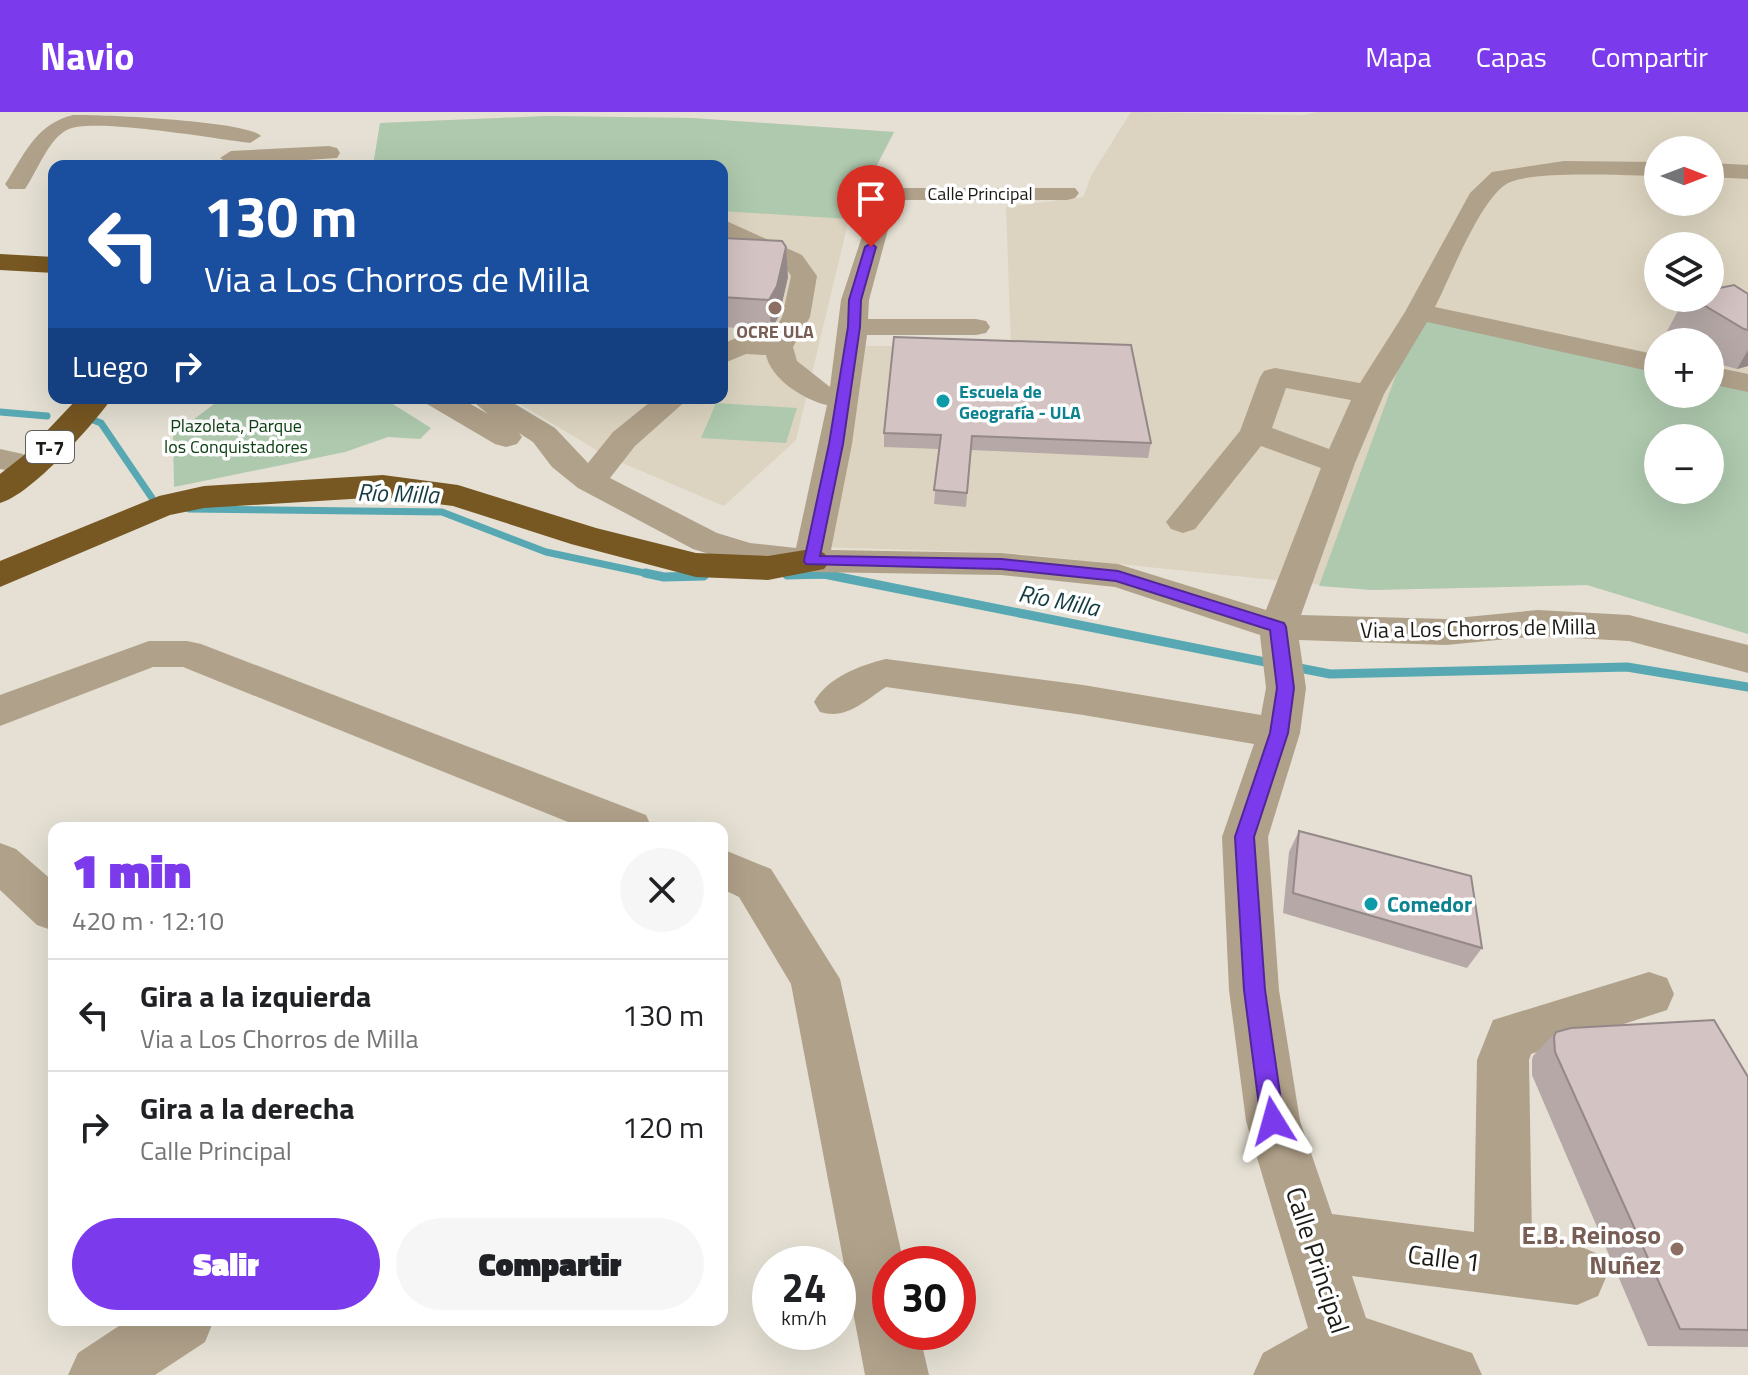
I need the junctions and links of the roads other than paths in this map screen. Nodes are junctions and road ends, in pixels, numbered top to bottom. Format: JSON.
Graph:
{"nodes":[{"id":1,"x":42,"y":148,"type":"junction"},
{"id":2,"x":14,"y":150,"type":"dead end"},
{"id":3,"x":329,"y":153,"type":"dead end"},
{"id":4,"x":228,"y":160,"type":"edge"},
{"id":5,"x":249,"y":160,"type":"edge"},
{"id":6,"x":890,"y":163,"type":"dead end"},
{"id":7,"x":1644,"y":169,"type":"edge"},
{"id":8,"x":1724,"y":171,"type":"edge"},
{"id":9,"x":1748,"y":172,"type":"edge"},
{"id":10,"x":17,"y":184,"type":"dead end"},
{"id":11,"x":886,"y":193,"type":"junction"},
{"id":12,"x":1067,"y":193,"type":"dead end"},
{"id":13,"x":728,"y":229,"type":"edge"},
{"id":14,"x":0,"y":262,"type":"edge"},
{"id":15,"x":48,"y":265,"type":"edge"},
{"id":16,"x":0,"y":272,"type":"edge"},
{"id":17,"x":48,"y":275,"type":"edge"},
{"id":18,"x":1419,"y":312,"type":"junction"},
{"id":19,"x":854,"y":327,"type":"junction"},
{"id":20,"x":976,"y":327,"type":"dead end"},
{"id":21,"x":779,"y":347,"type":"junction"},
{"id":22,"x":728,"y":351,"type":"edge"},
{"id":23,"x":1644,"y":361,"type":"edge"},
{"id":24,"x":1724,"y":378,"type":"edge"},
{"id":25,"x":1748,"y":383,"type":"edge"},
{"id":26,"x":1369,"y":394,"type":"junction"},
{"id":27,"x":843,"y":399,"type":"junction"},
{"id":28,"x":68,"y":404,"type":"edge"},
{"id":29,"x":90,"y":404,"type":"edge"},
{"id":30,"x":448,"y":404,"type":"edge"},
{"id":31,"x":494,"y":404,"type":"edge"},
{"id":32,"x":667,"y":404,"type":"edge"},
{"id":33,"x":1255,"y":433,"type":"junction"},
{"id":34,"x":1339,"y":463,"type":"junction"},
{"id":35,"x":577,"y":470,"type":"junction"},
{"id":36,"x":3,"y":471,"type":"edge"},
{"id":37,"x":1183,"y":522,"type":"dead end"},
{"id":38,"x":811,"y":561,"type":"junction"},
{"id":39,"x":0,"y":575,"type":"edge"},
{"id":40,"x":1748,"y":659,"type":"edge"},
{"id":41,"x":1281,"y":675,"type":"junction"},
{"id":42,"x":834,"y":702,"type":"dead end"},
{"id":43,"x":0,"y":711,"type":"edge"},
{"id":44,"x":615,"y":822,"type":"edge"},
{"id":45,"x":0,"y":862,"type":"edge"},
{"id":46,"x":728,"y":871,"type":"edge"},
{"id":47,"x":48,"y":906,"type":"edge"},
{"id":48,"x":1649,"y":994,"type":"dead end"},
{"id":49,"x":1311,"y":1241,"type":"junction"},
{"id":50,"x":1503,"y":1265,"type":"junction"},
{"id":51,"x":1577,"y":1275,"type":"dead end"},
{"id":52,"x":174,"y":1326,"type":"edge"},
{"id":53,"x":1350,"y":1358,"type":"edge"},
{"id":54,"x":100,"y":1375,"type":"edge"},
{"id":55,"x":897,"y":1375,"type":"edge"},
{"id":56,"x":1285,"y":1375,"type":"edge"},
{"id":57,"x":1450,"y":1375,"type":"edge"}],
"edges":[{"from":1,"to":2,"type":"street"},
{"from":1,"to":4,"type":"street"},
{"from":1,"to":10,"type":"street"},
{"from":3,"to":5,"type":"street"},
{"from":6,"to":11,"type":"street"},
{"from":7,"to":18,"type":"street","name":"Calle Principal"},
{"from":8,"to":9,"type":"street"},
{"from":11,"to":12,"type":"street","name":"Calle Principal"},
{"from":11,"to":19,"type":"street"},
{"from":13,"to":21,"type":"street"},
{"from":14,"to":15,"type":"highway"},
{"from":16,"to":17,"type":"highway"},
{"from":18,"to":23,"type":"street"},
{"from":18,"to":26,"type":"street","name":"Calle Principal"},
{"from":19,"to":20,"type":"street"},
{"from":19,"to":27,"type":"street"},
{"from":21,"to":22,"type":"street"},
{"from":21,"to":27,"type":"street"},
{"from":24,"to":25,"type":"street"},
{"from":26,"to":33,"type":"street"},
{"from":26,"to":34,"type":"street","name":"Calle Principal"},
{"from":27,"to":38,"type":"street"},
{"from":28,"to":36,"type":"highway","number":"T-7"},
{"from":29,"to":36,"type":"highway","number":"T-7"},
{"from":30,"to":35,"type":"street","name":"Via a Los Chorros de Milla"},
{"from":31,"to":35,"type":"street","name":"Via a Los Chorros de Milla"},
{"from":32,"to":35,"type":"street"},
{"from":33,"to":34,"type":"street"},
{"from":33,"to":37,"type":"street"},
{"from":34,"to":41,"type":"street","name":"Calle Principal"},
{"from":35,"to":38,"type":"street","name":"Via a Los Chorros de Milla"},
{"from":38,"to":39,"type":"highway"},
{"from":38,"to":41,"type":"street","name":"Via a Los Chorros de Milla"},
{"from":40,"to":41,"type":"street","name":"Via a Los Chorros de Milla"},
{"from":41,"to":42,"type":"street"},
{"from":41,"to":49,"type":"street","name":"Calle Principal"},
{"from":43,"to":44,"type":"street"},
{"from":45,"to":47,"type":"street"},
{"from":46,"to":55,"type":"street"},
{"from":48,"to":50,"type":"street"},
{"from":49,"to":50,"type":"street","name":"Calle 1"},
{"from":49,"to":53,"type":"street","name":"Calle Principal"},
{"from":50,"to":51,"type":"street","name":"Calle 1"},
{"from":52,"to":54,"type":"street"},
{"from":53,"to":56,"type":"street"},
{"from":53,"to":57,"type":"street"}]}
